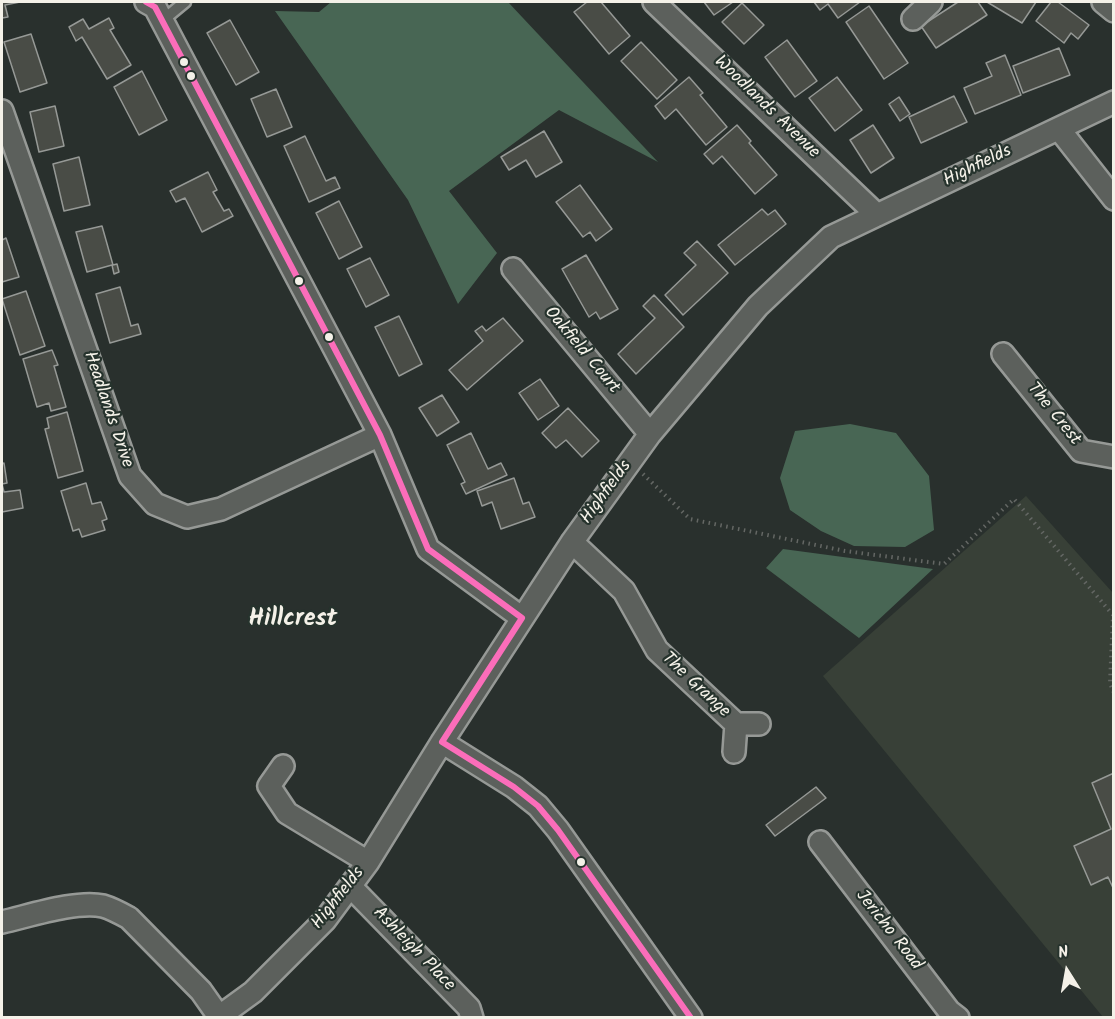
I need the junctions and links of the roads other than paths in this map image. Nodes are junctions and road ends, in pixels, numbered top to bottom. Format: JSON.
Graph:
{"nodes":[{"id":1,"x":146,"y":2,"type":"edge"},
{"id":2,"x":185,"y":2,"type":"edge"},
{"id":3,"x":654,"y":2,"type":"edge"},
{"id":4,"x":932,"y":2,"type":"edge"},
{"id":5,"x":1103,"y":2,"type":"edge"},
{"id":6,"x":1113,"y":10,"type":"edge"},
{"id":7,"x":913,"y":19,"type":"dead end"},
{"id":8,"x":162,"y":21,"type":"junction"},
{"id":9,"x":1113,"y":102,"type":"edge"},
{"id":10,"x":2,"y":111,"type":"edge"},
{"id":11,"x":1059,"y":129,"type":"junction"},
{"id":12,"x":1113,"y":200,"type":"edge"},
{"id":13,"x":877,"y":215,"type":"junction"},
{"id":14,"x":513,"y":269,"type":"dead end"},
{"id":15,"x":1003,"y":354,"type":"dead end"},
{"id":16,"x":650,"y":434,"type":"junction"},
{"id":17,"x":380,"y":435,"type":"junction"},
{"id":18,"x":1113,"y":457,"type":"edge"},
{"id":19,"x":572,"y":542,"type":"junction"},
{"id":20,"x":522,"y":618,"type":"junction"},
{"id":21,"x":736,"y":724,"type":"junction"},
{"id":22,"x":759,"y":724,"type":"dead end"},
{"id":23,"x":442,"y":742,"type":"junction"},
{"id":24,"x":734,"y":752,"type":"dead end"},
{"id":25,"x":283,"y":766,"type":"dead end"},
{"id":26,"x":820,"y":842,"type":"dead end"},
{"id":27,"x":368,"y":862,"type":"junction"},
{"id":28,"x":350,"y":886,"type":"junction"},
{"id":29,"x":2,"y":922,"type":"edge"},
{"id":30,"x":949,"y":1015,"type":"edge"},
{"id":31,"x":220,"y":1017,"type":"edge"},
{"id":32,"x":472,"y":1017,"type":"edge"},
{"id":33,"x":691,"y":1017,"type":"edge"}],
"edges":[{"from":1,"to":8,"type":"street"},
{"from":2,"to":8,"type":"lane"},
{"from":3,"to":13,"type":"street","name":"Woodlands Avenue"},
{"from":4,"to":7,"type":"street"},
{"from":5,"to":6,"type":"street"},
{"from":8,"to":17,"type":"street"},
{"from":9,"to":11,"type":"street","name":"Highfields"},
{"from":10,"to":17,"type":"street","name":"Headlands Drive"},
{"from":11,"to":12,"type":"street"},
{"from":11,"to":13,"type":"street","name":"Highfields"},
{"from":13,"to":16,"type":"street","name":"Highfields"},
{"from":14,"to":16,"type":"street","name":"Oakfield Court"},
{"from":15,"to":18,"type":"street","name":"The Crest"},
{"from":16,"to":19,"type":"street","name":"Highfields"},
{"from":17,"to":20,"type":"street"},
{"from":19,"to":20,"type":"street","name":"Highfields"},
{"from":19,"to":21,"type":"street","name":"The Grange"},
{"from":20,"to":23,"type":"street","name":"Highfields"},
{"from":21,"to":22,"type":"street"},
{"from":21,"to":24,"type":"street","name":"The Grange"},
{"from":23,"to":27,"type":"street","name":"Highfields"},
{"from":23,"to":33,"type":"street"},
{"from":25,"to":27,"type":"street"},
{"from":26,"to":30,"type":"street","name":"Jericho Road"},
{"from":27,"to":28,"type":"street","name":"Highfields"},
{"from":28,"to":31,"type":"street","name":"Highfields"},
{"from":28,"to":32,"type":"street","name":"Ashleigh Place"},
{"from":29,"to":31,"type":"street"}]}
